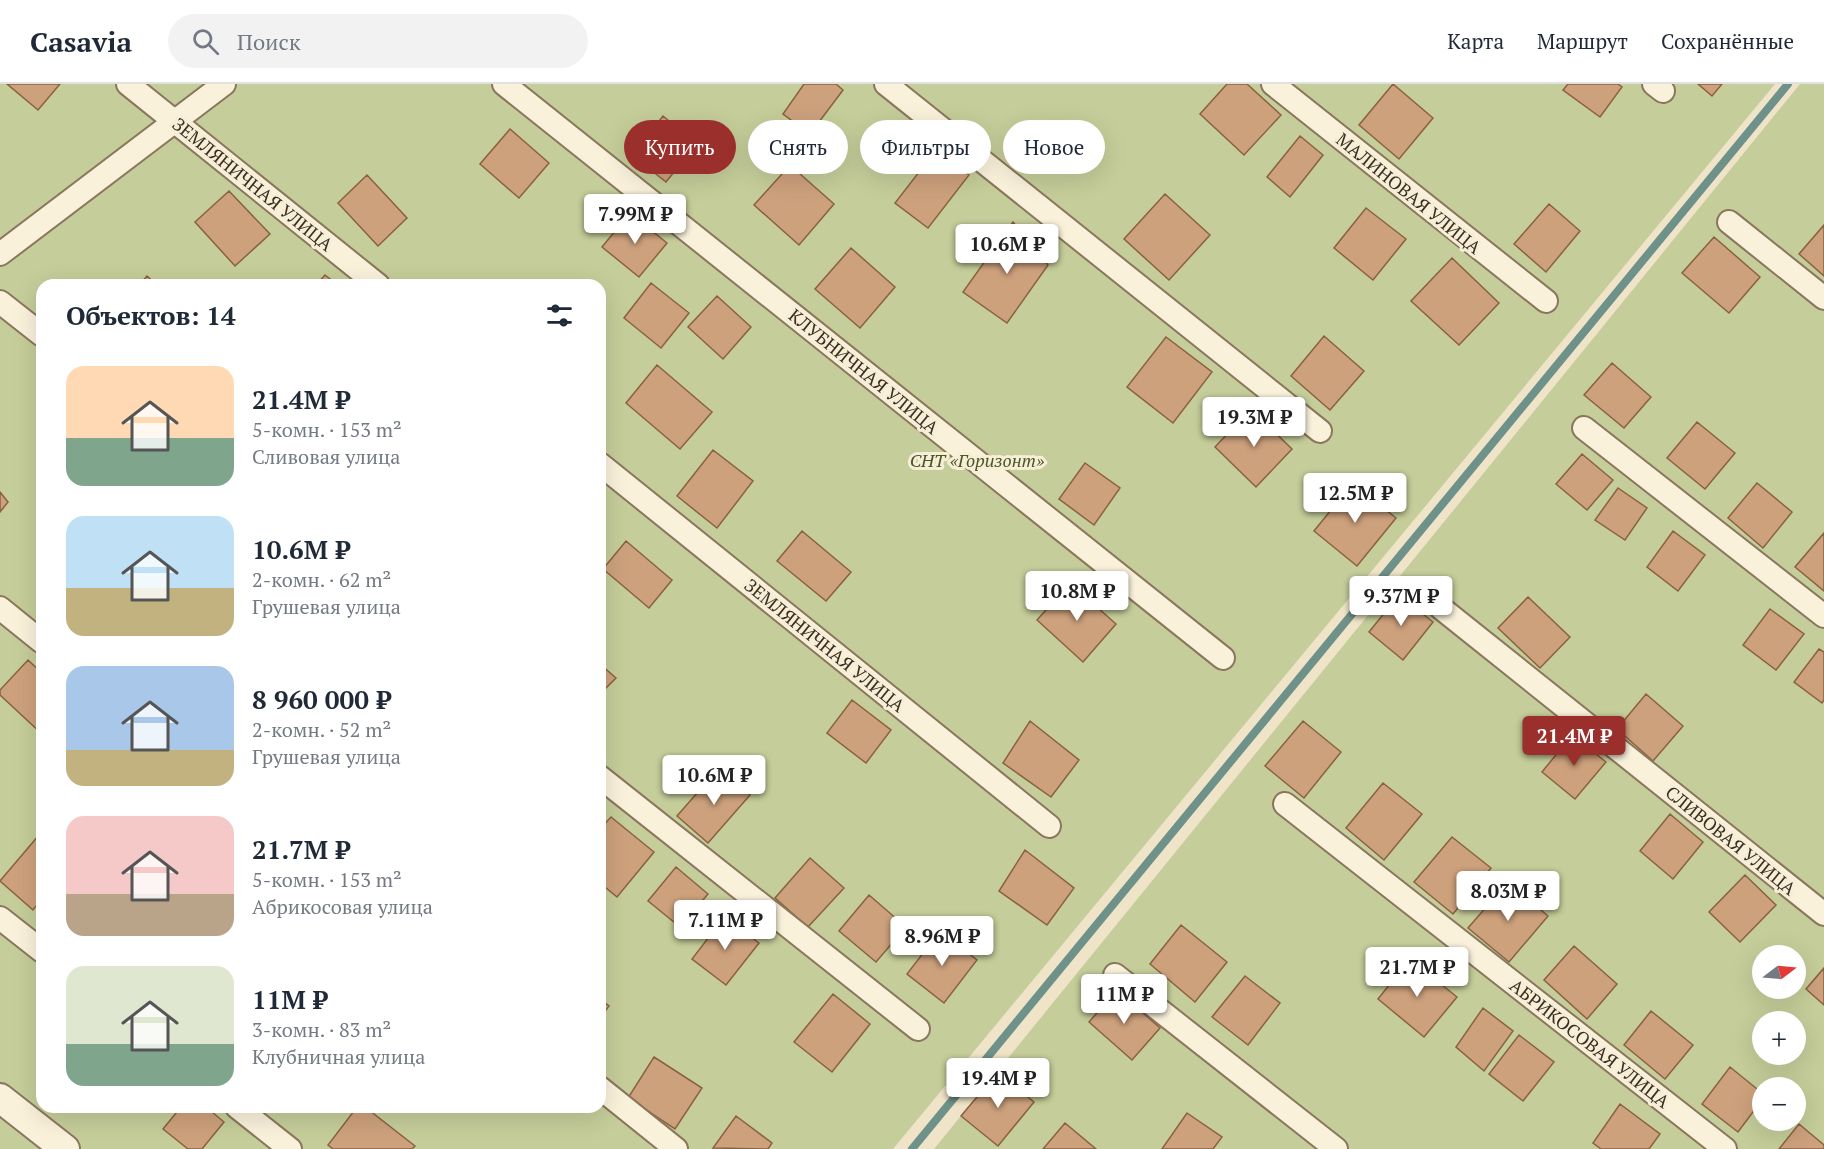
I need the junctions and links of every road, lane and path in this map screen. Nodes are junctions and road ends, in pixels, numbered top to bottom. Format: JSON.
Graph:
{"nodes":[{"id":1,"x":128,"y":84,"type":"edge"},
{"id":2,"x":224,"y":84,"type":"edge"},
{"id":3,"x":504,"y":84,"type":"edge"},
{"id":4,"x":886,"y":84,"type":"edge"},
{"id":5,"x":1273,"y":84,"type":"edge"},
{"id":6,"x":176,"y":122,"type":"junction"},
{"id":7,"x":1729,"y":222,"type":"dead end"},
{"id":8,"x":0,"y":254,"type":"edge"},
{"id":9,"x":371,"y":279,"type":"edge"},
{"id":10,"x":1824,"y":298,"type":"edge"},
{"id":11,"x":1546,"y":301,"type":"dead end"},
{"id":12,"x":0,"y":302,"type":"edge"},
{"id":13,"x":36,"y":330,"type":"edge"},
{"id":14,"x":1584,"y":428,"type":"dead end"},
{"id":15,"x":1320,"y":430,"type":"dead end"},
{"id":16,"x":606,"y":469,"type":"edge"},
{"id":17,"x":0,"y":608,"type":"edge"},
{"id":18,"x":1441,"y":608,"type":"dead end"},
{"id":19,"x":1824,"y":616,"type":"edge"},
{"id":20,"x":36,"y":637,"type":"edge"},
{"id":21,"x":1223,"y":658,"type":"dead end"},
{"id":22,"x":606,"y":782,"type":"edge"},
{"id":23,"x":1285,"y":804,"type":"dead end"},
{"id":24,"x":1049,"y":826,"type":"dead end"},
{"id":25,"x":1824,"y":914,"type":"edge"},
{"id":26,"x":0,"y":918,"type":"edge"},
{"id":27,"x":36,"y":946,"type":"edge"},
{"id":28,"x":1115,"y":975,"type":"dead end"},
{"id":29,"x":918,"y":1029,"type":"dead end"},
{"id":30,"x":606,"y":1093,"type":"edge"},
{"id":31,"x":0,"y":1098,"type":"edge"},
{"id":32,"x":245,"y":1113,"type":"edge"},
{"id":33,"x":65,"y":1149,"type":"edge"},
{"id":34,"x":290,"y":1149,"type":"edge"},
{"id":35,"x":676,"y":1149,"type":"edge"},
{"id":36,"x":1336,"y":1149,"type":"edge"},
{"id":37,"x":1725,"y":1149,"type":"edge"}],
"edges":[{"from":1,"to":6,"type":"street","name":"ЗЕМЛЯНИЧНАЯ УЛИЦА"},
{"from":2,"to":6,"type":"street"},
{"from":3,"to":21,"type":"street","name":"КЛУБНИЧНАЯ УЛИЦА"},
{"from":4,"to":15,"type":"street"},
{"from":5,"to":11,"type":"street","name":"МАЛИНОВАЯ УЛИЦА"},
{"from":6,"to":8,"type":"street"},
{"from":6,"to":9,"type":"street","name":"ЗЕМЛЯНИЧНАЯ УЛИЦА"},
{"from":7,"to":10,"type":"street"},
{"from":12,"to":13,"type":"street"},
{"from":14,"to":19,"type":"street"},
{"from":16,"to":24,"type":"street","name":"ЗЕМЛЯНИЧНАЯ УЛИЦА"},
{"from":17,"to":20,"type":"street"},
{"from":18,"to":25,"type":"street","name":"СЛИВОВАЯ УЛИЦА"},
{"from":22,"to":29,"type":"street"},
{"from":23,"to":37,"type":"street","name":"АБРИКОСОВАЯ УЛИЦА"},
{"from":26,"to":27,"type":"street"},
{"from":28,"to":36,"type":"street"},
{"from":30,"to":35,"type":"street"},
{"from":31,"to":33,"type":"street"},
{"from":32,"to":34,"type":"street"}]}
